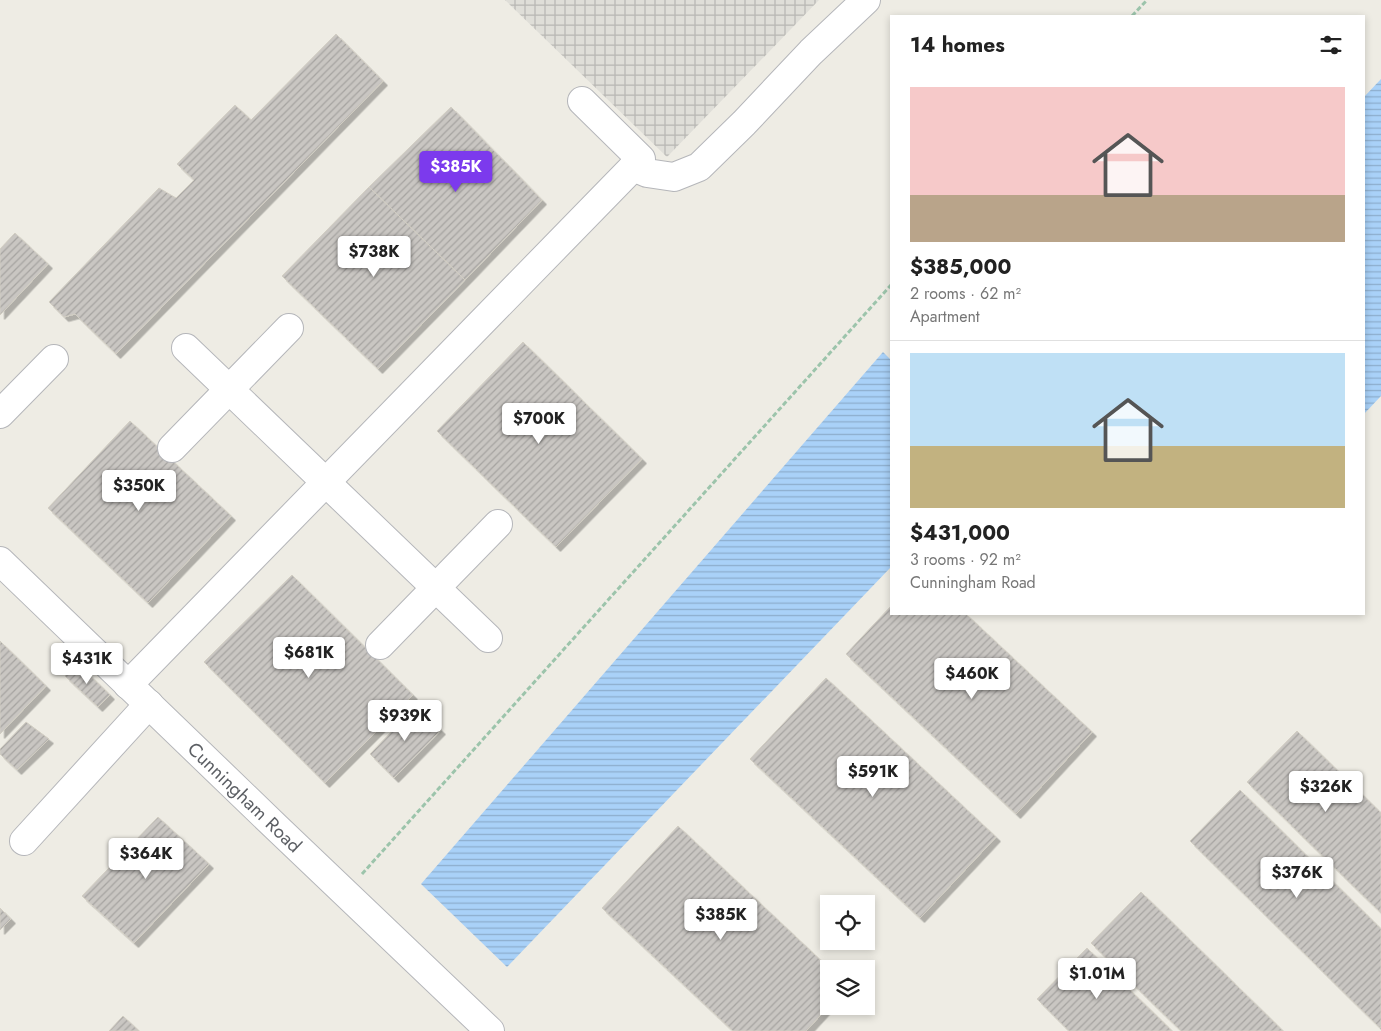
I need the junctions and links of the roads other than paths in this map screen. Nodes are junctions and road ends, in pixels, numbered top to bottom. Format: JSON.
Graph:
{"nodes":[{"id":1,"x":866,"y":0,"type":"edge"},
{"id":2,"x":582,"y":101,"type":"dead end"},
{"id":3,"x":633,"y":168,"type":"junction"},
{"id":4,"x":289,"y":328,"type":"dead end"},
{"id":5,"x":186,"y":348,"type":"dead end"},
{"id":6,"x":54,"y":359,"type":"dead end"},
{"id":7,"x":229,"y":389,"type":"junction"},
{"id":8,"x":0,"y":414,"type":"edge"},
{"id":9,"x":172,"y":448,"type":"dead end"},
{"id":10,"x":325,"y":483,"type":"junction"},
{"id":11,"x":498,"y":524,"type":"dead end"},
{"id":12,"x":0,"y":561,"type":"edge"},
{"id":13,"x":436,"y":588,"type":"junction"},
{"id":14,"x":488,"y":638,"type":"dead end"},
{"id":15,"x":380,"y":645,"type":"dead end"},
{"id":16,"x":128,"y":685,"type":"junction"},
{"id":17,"x":149,"y":704,"type":"junction"},
{"id":18,"x":24,"y":841,"type":"dead end"},
{"id":19,"x":490,"y":1031,"type":"edge"}],
"edges":[{"from":1,"to":3,"type":"street"},
{"from":2,"to":3,"type":"street"},
{"from":3,"to":10,"type":"street"},
{"from":4,"to":7,"type":"street"},
{"from":5,"to":7,"type":"street"},
{"from":6,"to":8,"type":"street"},
{"from":7,"to":9,"type":"street"},
{"from":7,"to":10,"type":"street"},
{"from":10,"to":13,"type":"street"},
{"from":10,"to":16,"type":"street"},
{"from":11,"to":13,"type":"street"},
{"from":12,"to":16,"type":"street","name":"Cunningham Road"},
{"from":13,"to":14,"type":"street"},
{"from":13,"to":15,"type":"street"},
{"from":16,"to":17,"type":"street","name":"Cunningham Road"},
{"from":17,"to":18,"type":"street"},
{"from":17,"to":19,"type":"street","name":"Cunningham Road"}]}
